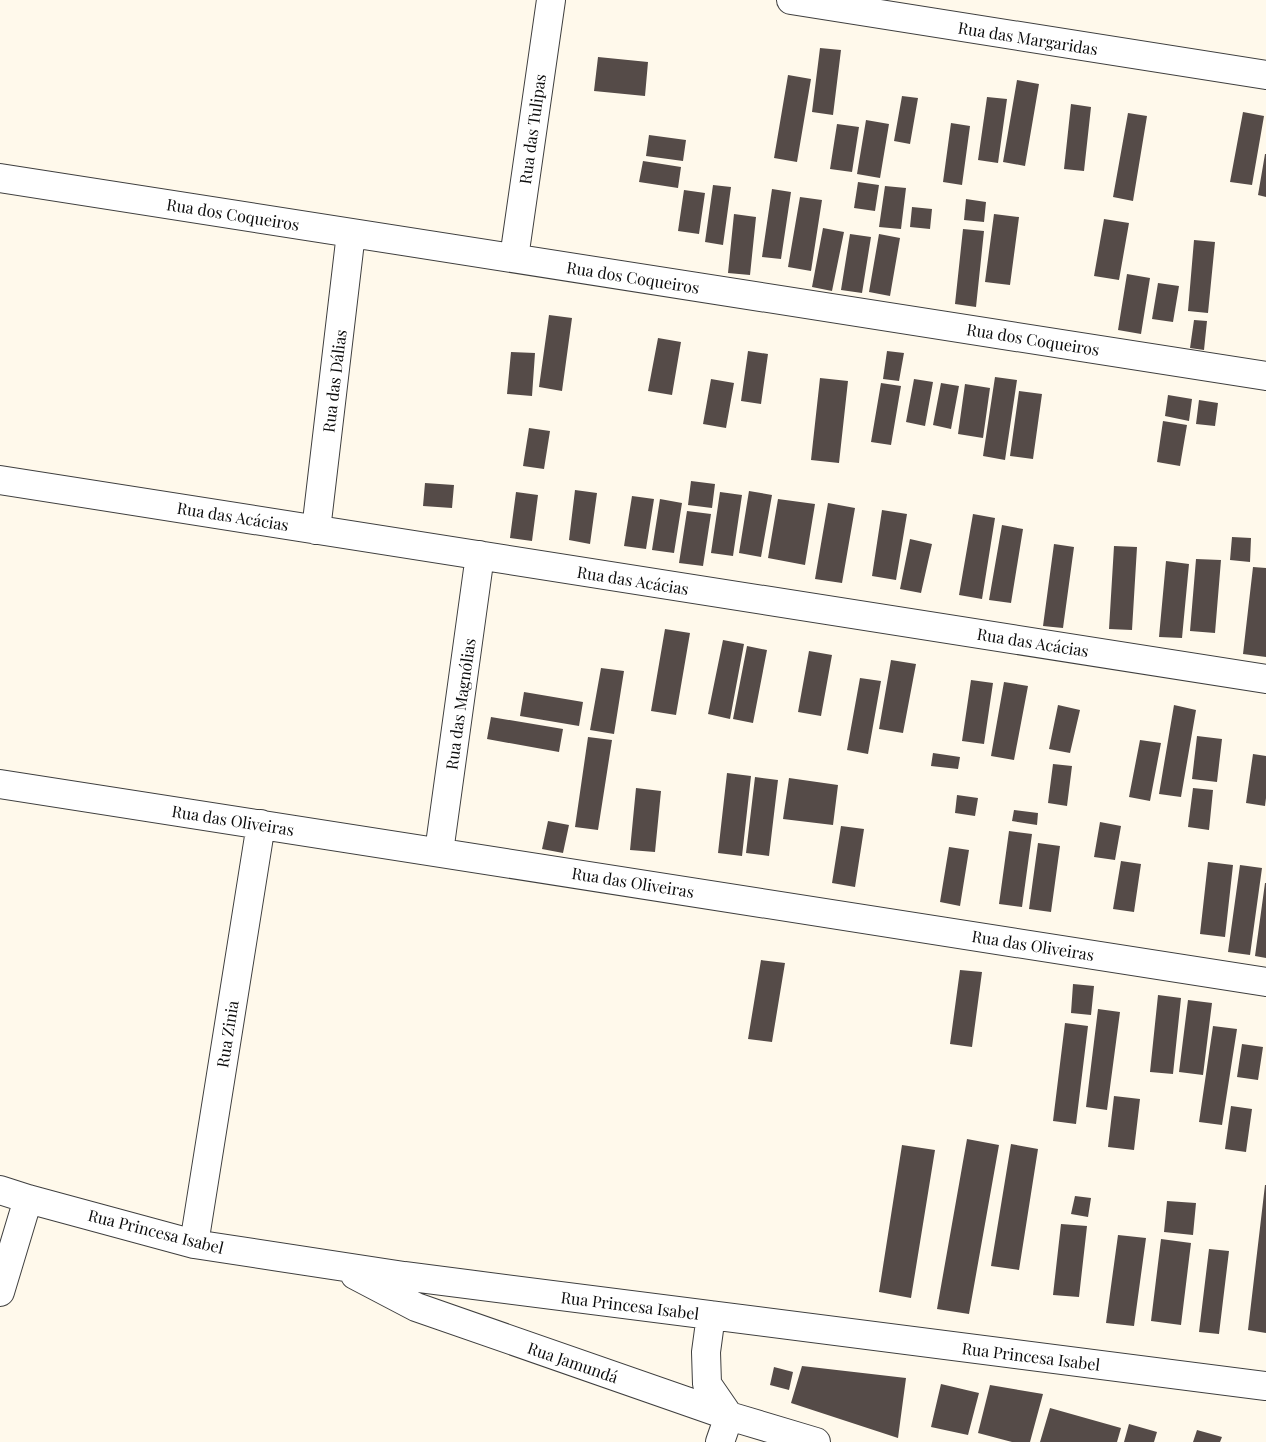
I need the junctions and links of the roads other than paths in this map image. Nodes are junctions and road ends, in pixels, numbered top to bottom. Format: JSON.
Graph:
{"nodes":[{"id":1,"x":551,"y":0,"type":"edge"},
{"id":2,"x":791,"y":0,"type":"edge"},
{"id":3,"x":1266,"y":75,"type":"edge"},
{"id":4,"x":0,"y":178,"type":"edge"},
{"id":5,"x":351,"y":233,"type":"junction"},
{"id":6,"x":514,"y":258,"type":"junction"},
{"id":7,"x":1266,"y":376,"type":"edge"},
{"id":8,"x":0,"y":480,"type":"edge"},
{"id":9,"x":316,"y":530,"type":"junction"},
{"id":10,"x":480,"y":556,"type":"junction"},
{"id":11,"x":1266,"y":679,"type":"edge"},
{"id":12,"x":0,"y":784,"type":"edge"},
{"id":13,"x":260,"y":824,"type":"junction"},
{"id":14,"x":439,"y":852,"type":"junction"},
{"id":15,"x":1266,"y":982,"type":"edge"},
{"id":16,"x":0,"y":1190,"type":"edge"},
{"id":17,"x":28,"y":1199,"type":"junction"},
{"id":18,"x":194,"y":1244,"type":"junction"},
{"id":19,"x":336,"y":1266,"type":"junction"},
{"id":20,"x":0,"y":1292,"type":"edge"},
{"id":21,"x":711,"y":1315,"type":"junction"},
{"id":22,"x":1266,"y":1386,"type":"edge"},
{"id":23,"x":728,"y":1416,"type":"junction"},
{"id":24,"x":720,"y":1442,"type":"edge"},
{"id":25,"x":816,"y":1442,"type":"edge"}],
"edges":[{"from":1,"to":6,"type":"street","name":"Rua das Tulipas"},
{"from":2,"to":3,"type":"street","name":"Rua das Margaridas"},
{"from":4,"to":5,"type":"street","name":"Rua dos Coqueiros"},
{"from":5,"to":6,"type":"street","name":"Rua dos Coqueiros"},
{"from":5,"to":9,"type":"street","name":"Rua das Dálias"},
{"from":6,"to":7,"type":"street","name":"Rua dos Coqueiros"},
{"from":8,"to":9,"type":"street","name":"Rua das Acácias"},
{"from":9,"to":10,"type":"street","name":"Rua das Acácias"},
{"from":10,"to":11,"type":"street","name":"Rua das Acácias"},
{"from":10,"to":14,"type":"street","name":"Rua das Magnólias"},
{"from":12,"to":13,"type":"street","name":"Rua das Oliveiras"},
{"from":13,"to":14,"type":"street","name":"Rua das Oliveiras"},
{"from":13,"to":18,"type":"street","name":"Rua Zinia"},
{"from":14,"to":15,"type":"street","name":"Rua das Oliveiras"},
{"from":16,"to":17,"type":"street","name":"Rua Princesa Isabel"},
{"from":17,"to":18,"type":"street","name":"Rua Princesa Isabel"},
{"from":17,"to":20,"type":"street"},
{"from":18,"to":19,"type":"street","name":"Rua Princesa Isabel"},
{"from":19,"to":21,"type":"street","name":"Rua Princesa Isabel"},
{"from":19,"to":23,"type":"street","name":"Rua Jamundá"},
{"from":21,"to":22,"type":"street","name":"Rua Princesa Isabel"},
{"from":21,"to":23,"type":"street"},
{"from":23,"to":24,"type":"street"},
{"from":23,"to":25,"type":"street","name":"Rua Jamundá"}]}
